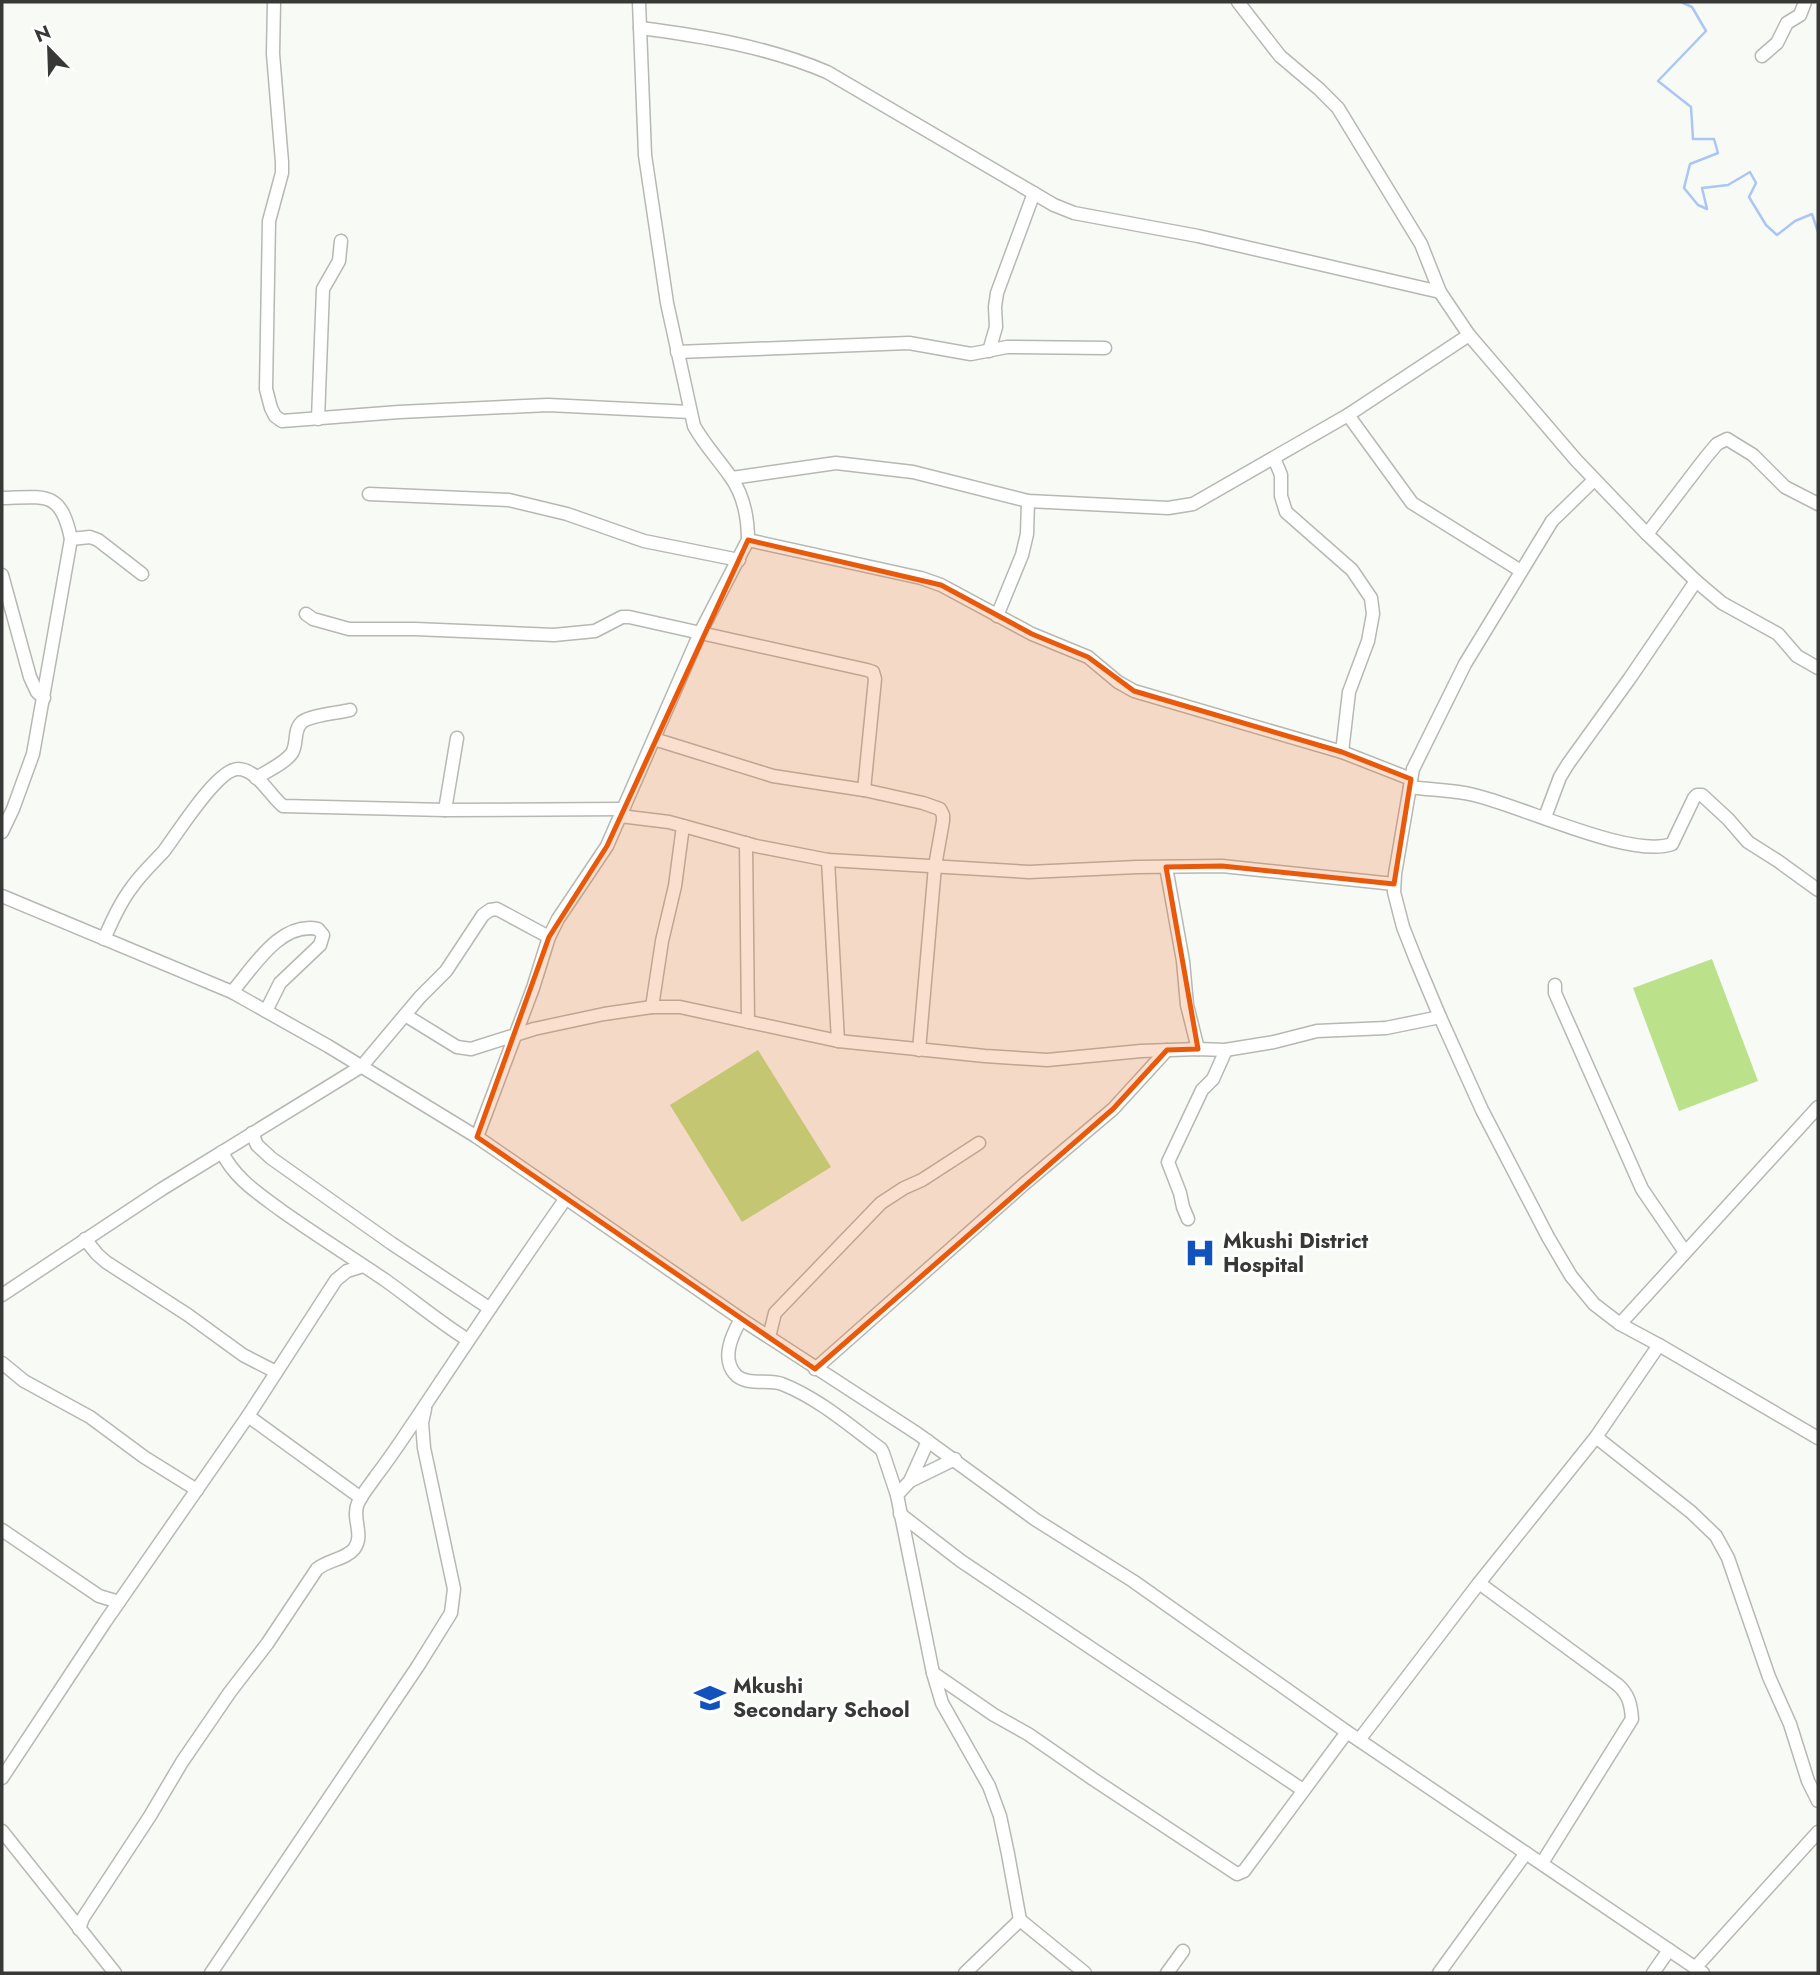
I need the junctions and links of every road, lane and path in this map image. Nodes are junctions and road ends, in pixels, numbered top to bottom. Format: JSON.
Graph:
{"nodes":[{"id":1,"x":274,"y":2,"type":"edge"},
{"id":2,"x":639,"y":2,"type":"edge"},
{"id":3,"x":1238,"y":2,"type":"edge"},
{"id":4,"x":1805,"y":2,"type":"edge"},
{"id":5,"x":640,"y":28,"type":"junction"},
{"id":6,"x":1762,"y":56,"type":"dead end"},
{"id":7,"x":1034,"y":193,"type":"junction"},
{"id":8,"x":341,"y":242,"type":"dead end"},
{"id":9,"x":1440,"y":292,"type":"junction"},
{"id":10,"x":1469,"y":335,"type":"junction"},
{"id":11,"x":1105,"y":348,"type":"dead end"},
{"id":12,"x":989,"y":351,"type":"junction"},
{"id":13,"x":677,"y":352,"type":"junction"},
{"id":14,"x":690,"y":412,"type":"junction"},
{"id":15,"x":1348,"y":415,"type":"junction"},
{"id":16,"x":318,"y":419,"type":"junction"},
{"id":17,"x":1274,"y":458,"type":"junction"},
{"id":18,"x":732,"y":478,"type":"junction"},
{"id":19,"x":1594,"y":480,"type":"junction"},
{"id":20,"x":369,"y":494,"type":"dead end"},
{"id":21,"x":2,"y":498,"type":"edge"},
{"id":22,"x":1028,"y":501,"type":"junction"},
{"id":23,"x":1818,"y":504,"type":"edge"},
{"id":24,"x":1647,"y":534,"type":"junction"},
{"id":25,"x":71,"y":539,"type":"junction"},
{"id":26,"x":748,"y":540,"type":"junction"},
{"id":27,"x":738,"y":560,"type":"junction"},
{"id":28,"x":1521,"y":571,"type":"junction"},
{"id":29,"x":142,"y":574,"type":"dead end"},
{"id":30,"x":2,"y":575,"type":"edge"},
{"id":31,"x":1696,"y":580,"type":"junction"},
{"id":32,"x":306,"y":614,"type":"dead end"},
{"id":33,"x":998,"y":616,"type":"junction"},
{"id":34,"x":700,"y":633,"type":"junction"},
{"id":35,"x":1818,"y":668,"type":"edge"},
{"id":36,"x":44,"y":698,"type":"junction"},
{"id":37,"x":350,"y":710,"type":"dead end"},
{"id":38,"x":457,"y":738,"type":"dead end"},
{"id":39,"x":654,"y":738,"type":"junction"},
{"id":40,"x":1342,"y":752,"type":"junction"},
{"id":41,"x":256,"y":778,"type":"junction"},
{"id":42,"x":1410,"y":783,"type":"junction"},
{"id":43,"x":864,"y":790,"type":"junction"},
{"id":44,"x":445,"y":810,"type":"junction"},
{"id":45,"x":622,"y":812,"type":"junction"},
{"id":46,"x":1545,"y":817,"type":"junction"},
{"id":47,"x":683,"y":826,"type":"junction"},
{"id":48,"x":2,"y":832,"type":"edge"},
{"id":49,"x":746,"y":843,"type":"junction"},
{"id":50,"x":828,"y":860,"type":"junction"},
{"id":51,"x":935,"y":866,"type":"junction"},
{"id":52,"x":1166,"y":867,"type":"junction"},
{"id":53,"x":1394,"y":884,"type":"junction"},
{"id":54,"x":1818,"y":890,"type":"edge"},
{"id":55,"x":2,"y":896,"type":"edge"},
{"id":56,"x":549,"y":937,"type":"junction"},
{"id":57,"x":104,"y":939,"type":"junction"},
{"id":58,"x":1555,"y":985,"type":"dead end"},
{"id":59,"x":232,"y":992,"type":"junction"},
{"id":60,"x":652,"y":1007,"type":"junction"},
{"id":61,"x":266,"y":1011,"type":"junction"},
{"id":62,"x":405,"y":1015,"type":"junction"},
{"id":63,"x":1440,"y":1017,"type":"junction"},
{"id":64,"x":748,"y":1022,"type":"junction"},
{"id":65,"x":515,"y":1036,"type":"junction"},
{"id":66,"x":838,"y":1041,"type":"junction"},
{"id":67,"x":1198,"y":1049,"type":"junction"},
{"id":68,"x":919,"y":1050,"type":"junction"},
{"id":69,"x":1167,"y":1050,"type":"junction"},
{"id":70,"x":1226,"y":1050,"type":"junction"},
{"id":71,"x":362,"y":1066,"type":"junction"},
{"id":72,"x":1818,"y":1107,"type":"edge"},
{"id":73,"x":251,"y":1133,"type":"junction"},
{"id":74,"x":477,"y":1137,"type":"junction"},
{"id":75,"x":979,"y":1143,"type":"dead end"},
{"id":76,"x":222,"y":1152,"type":"junction"},
{"id":77,"x":566,"y":1198,"type":"junction"},
{"id":78,"x":1188,"y":1219,"type":"dead end"},
{"id":79,"x":85,"y":1239,"type":"junction"},
{"id":80,"x":1685,"y":1252,"type":"junction"},
{"id":81,"x":363,"y":1266,"type":"junction"},
{"id":82,"x":2,"y":1295,"type":"edge"},
{"id":83,"x":489,"y":1307,"type":"junction"},
{"id":84,"x":741,"y":1319,"type":"junction"},
{"id":85,"x":1620,"y":1324,"type":"junction"},
{"id":86,"x":769,"y":1337,"type":"junction"},
{"id":87,"x":468,"y":1340,"type":"junction"},
{"id":88,"x":1659,"y":1345,"type":"junction"},
{"id":89,"x":2,"y":1363,"type":"edge"},
{"id":90,"x":815,"y":1369,"type":"junction"},
{"id":91,"x":276,"y":1373,"type":"junction"},
{"id":92,"x":425,"y":1405,"type":"junction"},
{"id":93,"x":248,"y":1416,"type":"junction"},
{"id":94,"x":1596,"y":1437,"type":"junction"},
{"id":95,"x":1818,"y":1438,"type":"edge"},
{"id":96,"x":928,"y":1441,"type":"junction"},
{"id":97,"x":955,"y":1459,"type":"junction"},
{"id":98,"x":910,"y":1481,"type":"junction"},
{"id":99,"x":197,"y":1490,"type":"junction"},
{"id":100,"x":897,"y":1495,"type":"junction"},
{"id":101,"x":361,"y":1498,"type":"junction"},
{"id":102,"x":900,"y":1514,"type":"junction"},
{"id":103,"x":2,"y":1530,"type":"edge"},
{"id":104,"x":1479,"y":1583,"type":"junction"},
{"id":105,"x":119,"y":1602,"type":"junction"},
{"id":106,"x":933,"y":1673,"type":"junction"},
{"id":107,"x":1347,"y":1732,"type":"junction"},
{"id":108,"x":1359,"y":1740,"type":"junction"},
{"id":109,"x":2,"y":1778,"type":"edge"},
{"id":110,"x":1304,"y":1790,"type":"junction"},
{"id":111,"x":1818,"y":1801,"type":"edge"},
{"id":112,"x":2,"y":1831,"type":"edge"},
{"id":113,"x":1818,"y":1832,"type":"edge"},
{"id":114,"x":1526,"y":1853,"type":"junction"},
{"id":115,"x":1542,"y":1863,"type":"junction"},
{"id":116,"x":1020,"y":1920,"type":"junction"},
{"id":117,"x":79,"y":1929,"type":"junction"},
{"id":118,"x":1669,"y":1950,"type":"junction"},
{"id":119,"x":1183,"y":1951,"type":"dead end"},
{"id":120,"x":1699,"y":1970,"type":"edge"},
{"id":121,"x":1081,"y":1972,"type":"edge"},
{"id":122,"x":115,"y":1973,"type":"edge"},
{"id":123,"x":211,"y":1973,"type":"edge"},
{"id":124,"x":965,"y":1973,"type":"edge"},
{"id":125,"x":1167,"y":1973,"type":"edge"},
{"id":126,"x":1439,"y":1973,"type":"edge"},
{"id":127,"x":1653,"y":1973,"type":"edge"}],
"edges":[{"from":1,"to":16,"type":"street"},
{"from":2,"to":5,"type":"street"},
{"from":3,"to":9,"type":"street"},
{"from":4,"to":6,"type":"street"},
{"from":5,"to":7,"type":"street"},
{"from":5,"to":13,"type":"street"},
{"from":7,"to":9,"type":"street"},
{"from":7,"to":12,"type":"street"},
{"from":8,"to":16,"type":"street"},
{"from":9,"to":10,"type":"street"},
{"from":10,"to":15,"type":"street"},
{"from":10,"to":19,"type":"street"},
{"from":11,"to":12,"type":"street"},
{"from":12,"to":13,"type":"street"},
{"from":13,"to":14,"type":"street"},
{"from":14,"to":16,"type":"street"},
{"from":14,"to":18,"type":"street"},
{"from":15,"to":17,"type":"street"},
{"from":15,"to":28,"type":"street"},
{"from":17,"to":22,"type":"street"},
{"from":17,"to":40,"type":"street"},
{"from":18,"to":22,"type":"street"},
{"from":18,"to":26,"type":"street"},
{"from":19,"to":24,"type":"street"},
{"from":19,"to":28,"type":"street"},
{"from":20,"to":27,"type":"street"},
{"from":21,"to":25,"type":"street"},
{"from":22,"to":33,"type":"street"},
{"from":23,"to":24,"type":"street"},
{"from":24,"to":31,"type":"street"},
{"from":25,"to":29,"type":"street"},
{"from":25,"to":36,"type":"street"},
{"from":26,"to":27,"type":"street"},
{"from":26,"to":33,"type":"street"},
{"from":27,"to":34,"type":"street"},
{"from":28,"to":42,"type":"street"},
{"from":30,"to":36,"type":"street"},
{"from":31,"to":35,"type":"street"},
{"from":31,"to":46,"type":"street"},
{"from":32,"to":34,"type":"street"},
{"from":33,"to":40,"type":"street"},
{"from":34,"to":39,"type":"street"},
{"from":34,"to":43,"type":"street"},
{"from":36,"to":48,"type":"street"},
{"from":37,"to":41,"type":"street"},
{"from":38,"to":44,"type":"street"},
{"from":39,"to":43,"type":"street"},
{"from":39,"to":45,"type":"street"},
{"from":40,"to":42,"type":"street"},
{"from":41,"to":44,"type":"street"},
{"from":41,"to":57,"type":"street"},
{"from":42,"to":46,"type":"street"},
{"from":42,"to":53,"type":"street"},
{"from":43,"to":51,"type":"street"},
{"from":44,"to":45,"type":"street"},
{"from":45,"to":47,"type":"street"},
{"from":45,"to":56,"type":"street"},
{"from":46,"to":54,"type":"street"},
{"from":47,"to":49,"type":"street"},
{"from":47,"to":60,"type":"street"},
{"from":49,"to":50,"type":"street"},
{"from":49,"to":64,"type":"street"},
{"from":50,"to":51,"type":"street"},
{"from":50,"to":66,"type":"street"},
{"from":51,"to":52,"type":"street"},
{"from":51,"to":68,"type":"street"},
{"from":52,"to":53,"type":"street"},
{"from":52,"to":67,"type":"street"},
{"from":53,"to":63,"type":"street"},
{"from":55,"to":57,"type":"street"},
{"from":56,"to":62,"type":"street"},
{"from":56,"to":65,"type":"street"},
{"from":57,"to":59,"type":"street"},
{"from":58,"to":80,"type":"street"},
{"from":59,"to":61,"type":"street"},
{"from":59,"to":61,"type":"street"},
{"from":60,"to":64,"type":"street"},
{"from":60,"to":65,"type":"street"},
{"from":61,"to":71,"type":"street"},
{"from":62,"to":65,"type":"street"},
{"from":62,"to":71,"type":"street"},
{"from":63,"to":70,"type":"street"},
{"from":63,"to":85,"type":"street"},
{"from":64,"to":66,"type":"street"},
{"from":65,"to":74,"type":"street"},
{"from":66,"to":68,"type":"street"},
{"from":67,"to":69,"type":"street"},
{"from":67,"to":70,"type":"street"},
{"from":68,"to":69,"type":"street"},
{"from":69,"to":90,"type":"street"},
{"from":70,"to":78,"type":"street"},
{"from":71,"to":73,"type":"street"},
{"from":71,"to":74,"type":"street"},
{"from":72,"to":80,"type":"street"},
{"from":73,"to":76,"type":"street"},
{"from":73,"to":83,"type":"street"},
{"from":74,"to":77,"type":"street"},
{"from":75,"to":86,"type":"street"},
{"from":76,"to":79,"type":"street"},
{"from":76,"to":81,"type":"street"},
{"from":77,"to":83,"type":"street"},
{"from":77,"to":84,"type":"street"},
{"from":79,"to":82,"type":"street"},
{"from":79,"to":91,"type":"street"},
{"from":80,"to":85,"type":"street"},
{"from":81,"to":87,"type":"street"},
{"from":81,"to":91,"type":"street"},
{"from":83,"to":87,"type":"street"},
{"from":84,"to":86,"type":"street"},
{"from":84,"to":100,"type":"street"},
{"from":85,"to":88,"type":"street"},
{"from":86,"to":90,"type":"street"},
{"from":87,"to":92,"type":"street"},
{"from":88,"to":94,"type":"street"},
{"from":88,"to":95,"type":"street"},
{"from":89,"to":99,"type":"street"},
{"from":90,"to":96,"type":"street"},
{"from":91,"to":93,"type":"street"},
{"from":92,"to":101,"type":"street"},
{"from":92,"to":123,"type":"street"},
{"from":93,"to":99,"type":"street"},
{"from":93,"to":101,"type":"street"},
{"from":94,"to":104,"type":"street"},
{"from":94,"to":111,"type":"street"},
{"from":96,"to":97,"type":"street"},
{"from":96,"to":98,"type":"street"},
{"from":97,"to":98,"type":"street"},
{"from":97,"to":107,"type":"street"},
{"from":98,"to":100,"type":"street"},
{"from":99,"to":105,"type":"street"},
{"from":100,"to":102,"type":"street"},
{"from":101,"to":117,"type":"street"},
{"from":102,"to":106,"type":"street"},
{"from":102,"to":110,"type":"street"},
{"from":103,"to":105,"type":"street"},
{"from":104,"to":108,"type":"street"},
{"from":104,"to":115,"type":"street"},
{"from":105,"to":109,"type":"street"},
{"from":106,"to":110,"type":"street"},
{"from":106,"to":116,"type":"street"},
{"from":107,"to":108,"type":"street"},
{"from":107,"to":110,"type":"street"},
{"from":108,"to":114,"type":"street"},
{"from":112,"to":117,"type":"street"},
{"from":113,"to":120,"type":"street"},
{"from":114,"to":115,"type":"street"},
{"from":114,"to":126,"type":"street"},
{"from":115,"to":118,"type":"street"},
{"from":116,"to":121,"type":"street"},
{"from":116,"to":124,"type":"street"},
{"from":117,"to":122,"type":"street"},
{"from":118,"to":120,"type":"street"},
{"from":118,"to":127,"type":"street"},
{"from":119,"to":125,"type":"street"}]}
